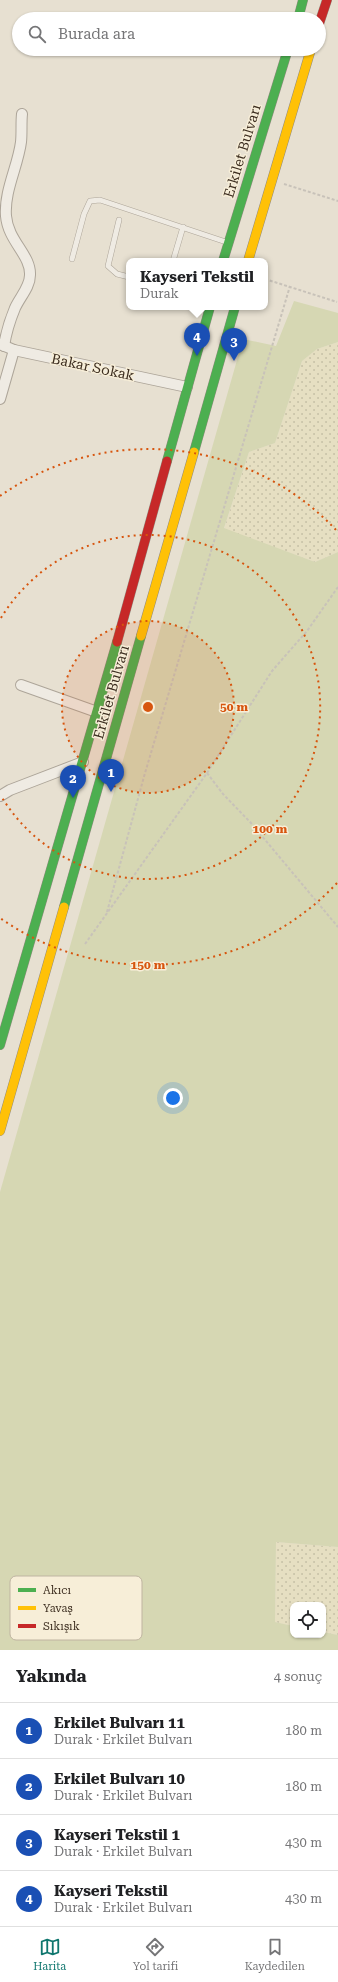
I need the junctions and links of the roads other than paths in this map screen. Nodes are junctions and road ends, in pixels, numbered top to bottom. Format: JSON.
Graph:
{"nodes":[{"id":1,"x":303,"y":0,"type":"edge"},
{"id":2,"x":326,"y":0,"type":"edge"},
{"id":3,"x":300,"y":12,"type":"edge"},
{"id":4,"x":322,"y":12,"type":"edge"},
{"id":5,"x":286,"y":56,"type":"edge"},
{"id":6,"x":309,"y":56,"type":"edge"},
{"id":7,"x":22,"y":114,"type":"dead end"},
{"id":8,"x":119,"y":220,"type":"dead end"},
{"id":9,"x":183,"y":227,"type":"junction"},
{"id":10,"x":229,"y":243,"type":"junction"},
{"id":11,"x":175,"y":258,"type":"edge"},
{"id":12,"x":224,"y":258,"type":"edge"},
{"id":13,"x":249,"y":258,"type":"edge"},
{"id":14,"x":72,"y":259,"type":"dead end"},
{"id":15,"x":126,"y":276,"type":"edge"},
{"id":16,"x":209,"y":310,"type":"edge"},
{"id":17,"x":234,"y":310,"type":"edge"},
{"id":18,"x":2,"y":345,"type":"edge"},
{"id":19,"x":14,"y":350,"type":"junction"},
{"id":20,"x":187,"y":387,"type":"junction"},
{"id":21,"x":0,"y":399,"type":"edge"},
{"id":22,"x":21,"y":685,"type":"dead end"},
{"id":23,"x":97,"y":712,"type":"junction"},
{"id":24,"x":83,"y":762,"type":"junction"},
{"id":25,"x":0,"y":796,"type":"edge"},
{"id":26,"x":0,"y":1045,"type":"edge"},
{"id":27,"x":0,"y":1131,"type":"edge"}],
"edges":[{"from":1,"to":3,"type":"main road"},
{"from":2,"to":4,"type":"main road"},
{"from":5,"to":10,"type":"main road","name":"Erkilet Bulvarı"},
{"from":6,"to":13,"type":"main road"},
{"from":7,"to":18,"type":"street"},
{"from":8,"to":15,"type":"lane"},
{"from":9,"to":10,"type":"lane"},
{"from":9,"to":11,"type":"lane"},
{"from":9,"to":14,"type":"lane"},
{"from":10,"to":12,"type":"main road","name":"Erkilet Bulvarı"},
{"from":16,"to":20,"type":"main road","name":"Erkilet Bulvarı"},
{"from":17,"to":27,"type":"main road","name":"Erkilet Bulvarı"},
{"from":18,"to":19,"type":"street","name":"Bakar Sokak"},
{"from":19,"to":20,"type":"street","name":"Bakar Sokak"},
{"from":19,"to":21,"type":"street"},
{"from":20,"to":23,"type":"main road","name":"Erkilet Bulvarı"},
{"from":22,"to":23,"type":"street"},
{"from":23,"to":24,"type":"main road","name":"Erkilet Bulvarı"},
{"from":24,"to":25,"type":"street"},
{"from":24,"to":26,"type":"main road","name":"Erkilet Bulvarı"}]}
